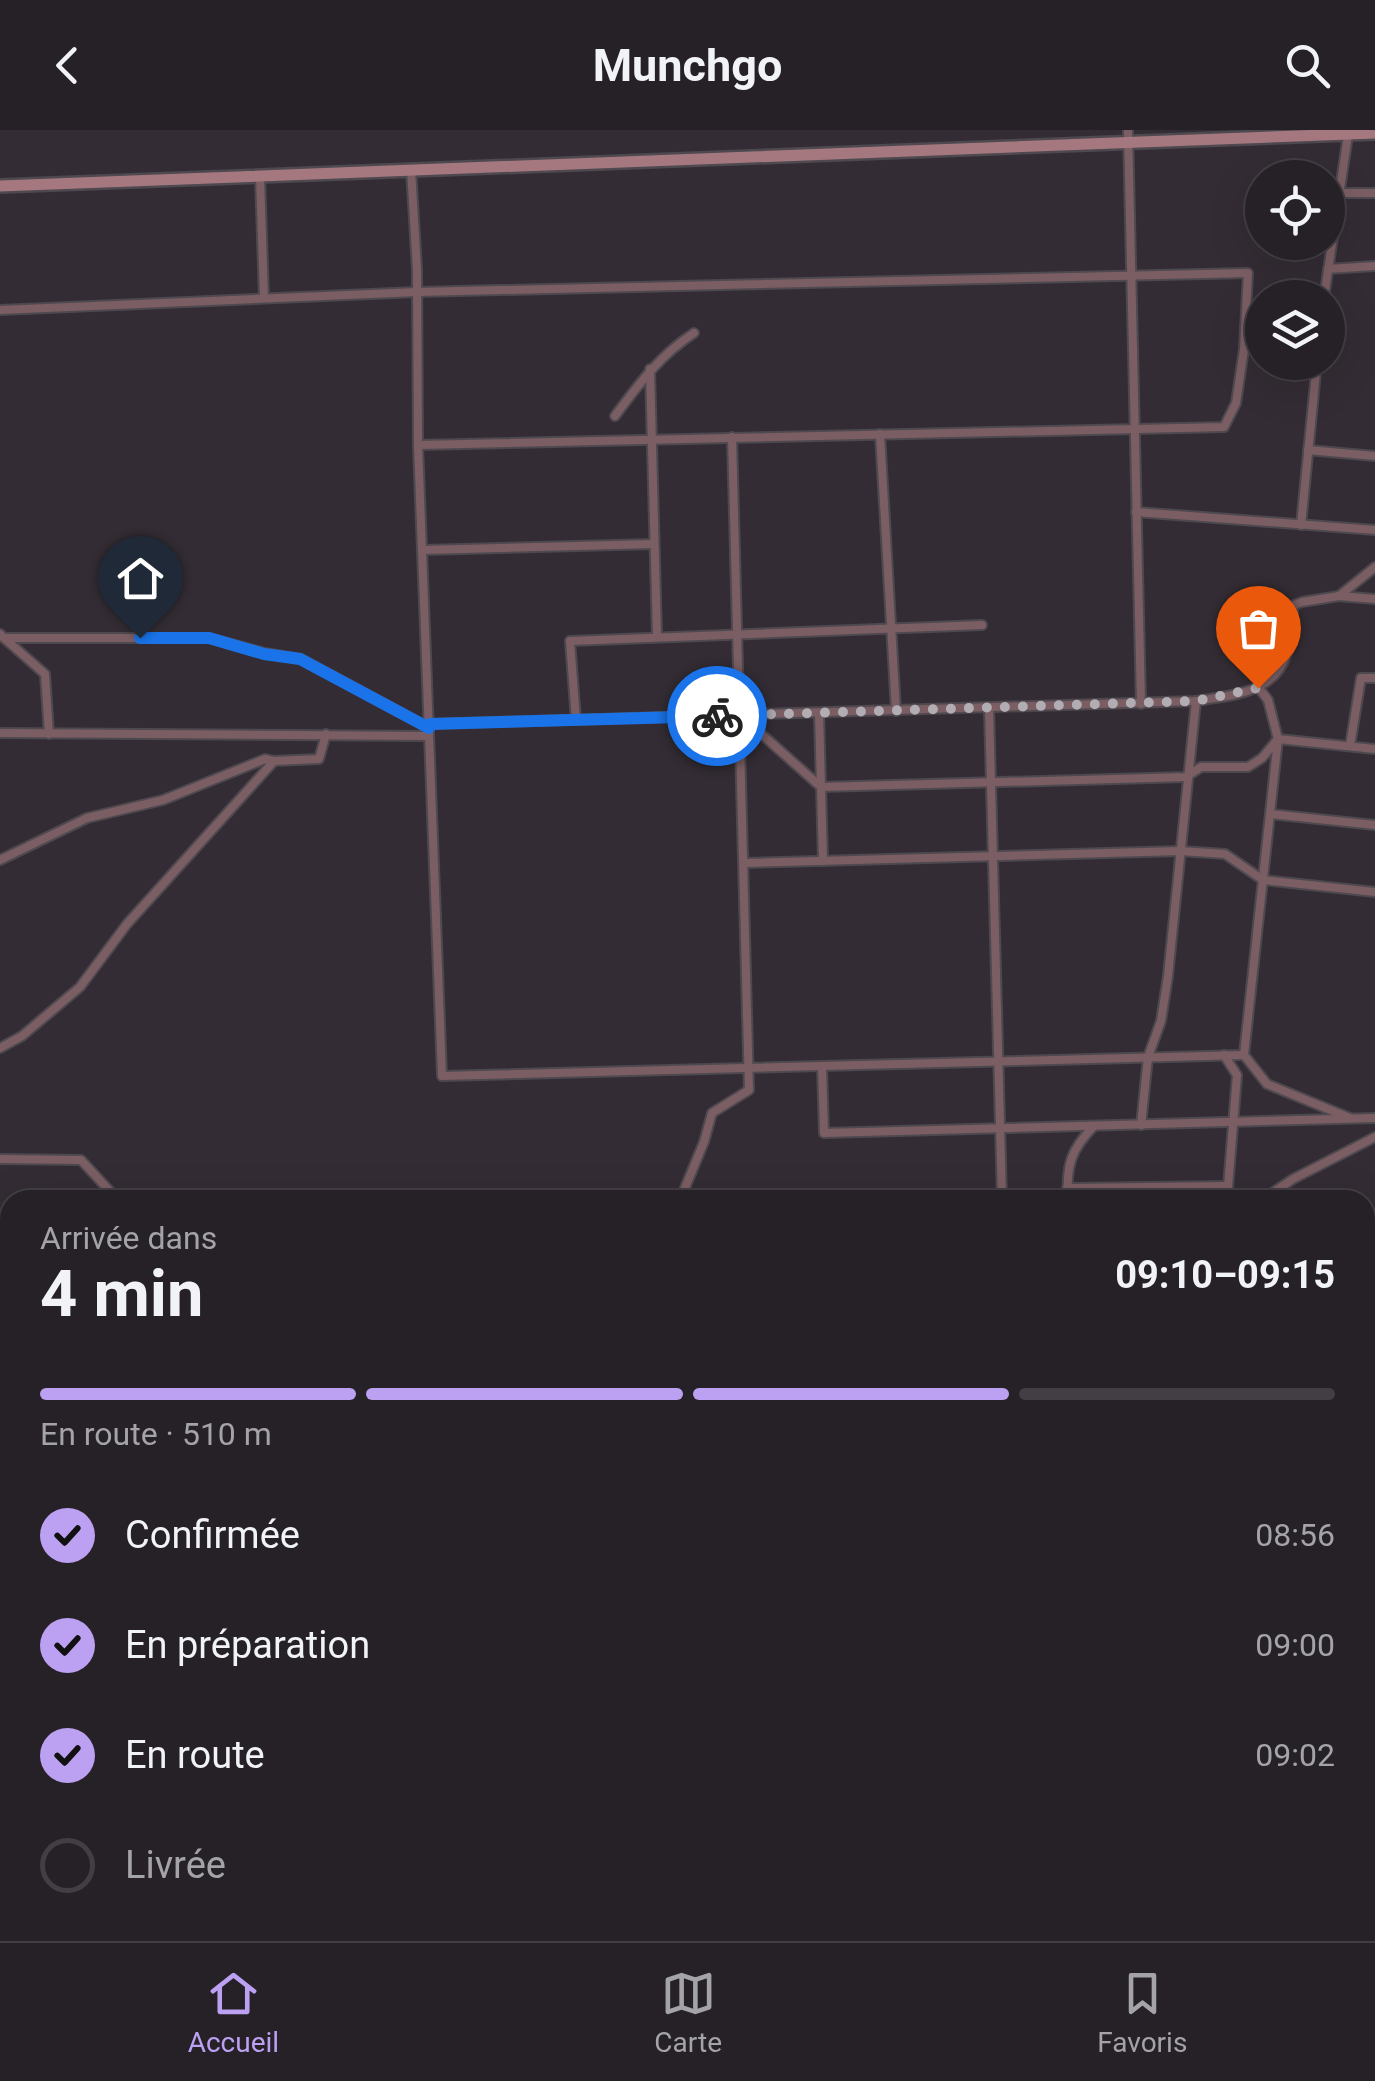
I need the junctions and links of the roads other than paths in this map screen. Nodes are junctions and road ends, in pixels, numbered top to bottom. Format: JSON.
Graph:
{"nodes":[{"id":1,"x":1152,"y":130,"type":"edge"},
{"id":2,"x":1353,"y":133,"type":"edge"},
{"id":3,"x":1375,"y":133,"type":"edge"},
{"id":4,"x":1278,"y":134,"type":"edge"},
{"id":5,"x":1127,"y":136,"type":"edge"},
{"id":6,"x":1161,"y":141,"type":"junction"},
{"id":7,"x":1345,"y":167,"type":"edge"},
{"id":8,"x":411,"y":170,"type":"junction"},
{"id":9,"x":260,"y":176,"type":"junction"},
{"id":10,"x":0,"y":186,"type":"edge"},
{"id":11,"x":1345,"y":193,"type":"edge"},
{"id":12,"x":1375,"y":193,"type":"edge"},
{"id":13,"x":1329,"y":260,"type":"edge"},
{"id":14,"x":1375,"y":266,"type":"edge"},
{"id":15,"x":1328,"y":269,"type":"junction"},
{"id":16,"x":1130,"y":277,"type":"junction"},
{"id":17,"x":1326,"y":280,"type":"edge"},
{"id":18,"x":417,"y":292,"type":"junction"},
{"id":19,"x":264,"y":298,"type":"junction"},
{"id":20,"x":0,"y":310,"type":"edge"},
{"id":21,"x":694,"y":333,"type":"dead end"},
{"id":22,"x":1244,"y":349,"type":"joint"},
{"id":23,"x":650,"y":369,"type":"junction"},
{"id":24,"x":1315,"y":380,"type":"edge"},
{"id":25,"x":614,"y":416,"type":"dead end"},
{"id":26,"x":1134,"y":427,"type":"junction"},
{"id":27,"x":880,"y":434,"type":"junction"},
{"id":28,"x":732,"y":438,"type":"junction"},
{"id":29,"x":652,"y":440,"type":"junction"},
{"id":30,"x":418,"y":445,"type":"junction"},
{"id":31,"x":1308,"y":450,"type":"junction"},
{"id":32,"x":1375,"y":456,"type":"edge"},
{"id":33,"x":1136,"y":512,"type":"junction"},
{"id":34,"x":1300,"y":524,"type":"junction"},
{"id":35,"x":1375,"y":530,"type":"edge"},
{"id":36,"x":654,"y":544,"type":"junction"},
{"id":37,"x":423,"y":550,"type":"junction"},
{"id":38,"x":1375,"y":568,"type":"edge"},
{"id":39,"x":1339,"y":596,"type":"junction"},
{"id":40,"x":1375,"y":599,"type":"edge"},
{"id":41,"x":982,"y":625,"type":"dead end"},
{"id":42,"x":891,"y":629,"type":"junction"},
{"id":43,"x":738,"y":635,"type":"junction"},
{"id":44,"x":2,"y":636,"type":"edge"},
{"id":45,"x":657,"y":636,"type":"junction"},
{"id":46,"x":1375,"y":678,"type":"edge"},
{"id":47,"x":1258,"y":688,"type":"junction"},
{"id":48,"x":1196,"y":701,"type":"junction"},
{"id":49,"x":1141,"y":704,"type":"junction"},
{"id":50,"x":988,"y":708,"type":"junction"},
{"id":51,"x":896,"y":711,"type":"junction"},
{"id":52,"x":819,"y":713,"type":"junction"},
{"id":53,"x":740,"y":715,"type":"junction"},
{"id":54,"x":576,"y":720,"type":"junction"},
{"id":55,"x":429,"y":729,"type":"junction"},
{"id":56,"x":0,"y":733,"type":"edge"},
{"id":57,"x":50,"y":734,"type":"junction"},
{"id":58,"x":326,"y":734,"type":"junction"},
{"id":59,"x":1278,"y":738,"type":"junction"},
{"id":60,"x":1350,"y":746,"type":"junction"},
{"id":61,"x":1375,"y":749,"type":"edge"},
{"id":62,"x":274,"y":761,"type":"junction"},
{"id":63,"x":1186,"y":777,"type":"junction"},
{"id":64,"x":991,"y":782,"type":"junction"},
{"id":65,"x":821,"y":787,"type":"junction"},
{"id":66,"x":1270,"y":814,"type":"junction"},
{"id":67,"x":1375,"y":825,"type":"edge"},
{"id":68,"x":1180,"y":851,"type":"junction"},
{"id":69,"x":993,"y":856,"type":"junction"},
{"id":70,"x":0,"y":860,"type":"edge"},
{"id":71,"x":823,"y":861,"type":"junction"},
{"id":72,"x":744,"y":863,"type":"junction"},
{"id":73,"x":1263,"y":880,"type":"junction"},
{"id":74,"x":1375,"y":892,"type":"edge"},
{"id":75,"x":0,"y":1048,"type":"edge"},
{"id":76,"x":1224,"y":1055,"type":"junction"},
{"id":77,"x":1244,"y":1055,"type":"junction"},
{"id":78,"x":1148,"y":1057,"type":"junction"},
{"id":79,"x":998,"y":1061,"type":"junction"},
{"id":80,"x":822,"y":1066,"type":"junction"},
{"id":81,"x":749,"y":1068,"type":"junction"},
{"id":82,"x":1375,"y":1118,"type":"edge"},
{"id":83,"x":1353,"y":1119,"type":"junction"},
{"id":84,"x":1234,"y":1122,"type":"junction"},
{"id":85,"x":1141,"y":1124,"type":"junction"},
{"id":86,"x":1094,"y":1126,"type":"junction"},
{"id":87,"x":1000,"y":1128,"type":"junction"},
{"id":88,"x":1375,"y":1137,"type":"edge"},
{"id":89,"x":0,"y":1159,"type":"edge"},
{"id":90,"x":1228,"y":1186,"type":"junction"},
{"id":91,"x":1067,"y":1188,"type":"joint"},
{"id":92,"x":109,"y":1190,"type":"edge"},
{"id":93,"x":684,"y":1190,"type":"edge"},
{"id":94,"x":1002,"y":1190,"type":"edge"},
{"id":95,"x":1228,"y":1190,"type":"edge"},
{"id":96,"x":1277,"y":1190,"type":"edge"}],
"edges":[{"from":1,"to":6,"type":"street"},
{"from":2,"to":3,"type":"main road"},
{"from":2,"to":4,"type":"main road"},
{"from":2,"to":7,"type":"street"},
{"from":4,"to":6,"type":"main road"},
{"from":5,"to":6,"type":"main road"},
{"from":5,"to":8,"type":"main road"},
{"from":5,"to":16,"type":"street"},
{"from":8,"to":9,"type":"main road"},
{"from":8,"to":18,"type":"street"},
{"from":9,"to":10,"type":"main road"},
{"from":9,"to":19,"type":"street"},
{"from":11,"to":12,"type":"street"},
{"from":13,"to":15,"type":"street"},
{"from":14,"to":15,"type":"street"},
{"from":15,"to":17,"type":"street"},
{"from":16,"to":18,"type":"street"},
{"from":16,"to":22,"type":"street"},
{"from":16,"to":26,"type":"street"},
{"from":18,"to":19,"type":"street"},
{"from":18,"to":30,"type":"street"},
{"from":19,"to":20,"type":"street"},
{"from":21,"to":23,"type":"street"},
{"from":22,"to":26,"type":"street"},
{"from":23,"to":25,"type":"street"},
{"from":23,"to":29,"type":"street"},
{"from":24,"to":31,"type":"street"},
{"from":26,"to":27,"type":"street"},
{"from":26,"to":33,"type":"street"},
{"from":27,"to":28,"type":"street"},
{"from":27,"to":42,"type":"street"},
{"from":28,"to":29,"type":"street"},
{"from":28,"to":43,"type":"street"},
{"from":29,"to":30,"type":"street"},
{"from":29,"to":36,"type":"street"},
{"from":30,"to":37,"type":"street"},
{"from":31,"to":32,"type":"street"},
{"from":31,"to":34,"type":"street"},
{"from":33,"to":34,"type":"street"},
{"from":33,"to":49,"type":"street"},
{"from":34,"to":35,"type":"street"},
{"from":36,"to":37,"type":"street"},
{"from":36,"to":45,"type":"street"},
{"from":37,"to":55,"type":"street"},
{"from":38,"to":39,"type":"street"},
{"from":39,"to":40,"type":"street"},
{"from":39,"to":47,"type":"street"},
{"from":41,"to":42,"type":"street"},
{"from":42,"to":43,"type":"street"},
{"from":42,"to":51,"type":"street"},
{"from":43,"to":45,"type":"street"},
{"from":43,"to":53,"type":"street"},
{"from":44,"to":55,"type":"street"},
{"from":44,"to":57,"type":"street"},
{"from":45,"to":54,"type":"street"},
{"from":46,"to":60,"type":"street"},
{"from":47,"to":48,"type":"street"},
{"from":47,"to":59,"type":"street"},
{"from":48,"to":49,"type":"street"},
{"from":48,"to":63,"type":"street"},
{"from":49,"to":50,"type":"street"},
{"from":50,"to":51,"type":"street"},
{"from":50,"to":64,"type":"street"},
{"from":51,"to":52,"type":"street"},
{"from":52,"to":53,"type":"street"},
{"from":52,"to":65,"type":"street"},
{"from":53,"to":54,"type":"street"},
{"from":53,"to":65,"type":"street"},
{"from":53,"to":72,"type":"street"},
{"from":54,"to":55,"type":"street"},
{"from":55,"to":58,"type":"street"},
{"from":55,"to":81,"type":"street"},
{"from":56,"to":57,"type":"street"},
{"from":57,"to":58,"type":"street"},
{"from":58,"to":62,"type":"street"},
{"from":59,"to":60,"type":"street"},
{"from":59,"to":63,"type":"street"},
{"from":59,"to":66,"type":"street"},
{"from":60,"to":61,"type":"street"},
{"from":62,"to":70,"type":"street"},
{"from":62,"to":75,"type":"street"},
{"from":63,"to":64,"type":"street"},
{"from":63,"to":68,"type":"street"},
{"from":64,"to":65,"type":"street"},
{"from":64,"to":69,"type":"street"},
{"from":65,"to":71,"type":"street"},
{"from":66,"to":67,"type":"street"},
{"from":66,"to":73,"type":"street"},
{"from":68,"to":69,"type":"street"},
{"from":68,"to":73,"type":"street"},
{"from":68,"to":78,"type":"street"},
{"from":69,"to":71,"type":"street"},
{"from":69,"to":79,"type":"street"},
{"from":71,"to":72,"type":"street"},
{"from":72,"to":81,"type":"street"},
{"from":73,"to":74,"type":"street"},
{"from":73,"to":77,"type":"street"},
{"from":76,"to":77,"type":"street"},
{"from":76,"to":78,"type":"street"},
{"from":76,"to":84,"type":"street"},
{"from":77,"to":83,"type":"street"},
{"from":78,"to":79,"type":"street"},
{"from":78,"to":85,"type":"street"},
{"from":79,"to":80,"type":"street"},
{"from":79,"to":87,"type":"street"},
{"from":80,"to":81,"type":"street"},
{"from":80,"to":87,"type":"street"},
{"from":81,"to":93,"type":"street"},
{"from":82,"to":83,"type":"street"},
{"from":83,"to":84,"type":"street"},
{"from":84,"to":85,"type":"street"},
{"from":84,"to":90,"type":"street"},
{"from":85,"to":86,"type":"street"},
{"from":86,"to":87,"type":"street"},
{"from":86,"to":91,"type":"street"},
{"from":87,"to":94,"type":"street"},
{"from":88,"to":96,"type":"street"},
{"from":89,"to":92,"type":"street"},
{"from":90,"to":91,"type":"street"},
{"from":90,"to":95,"type":"street"}]}
